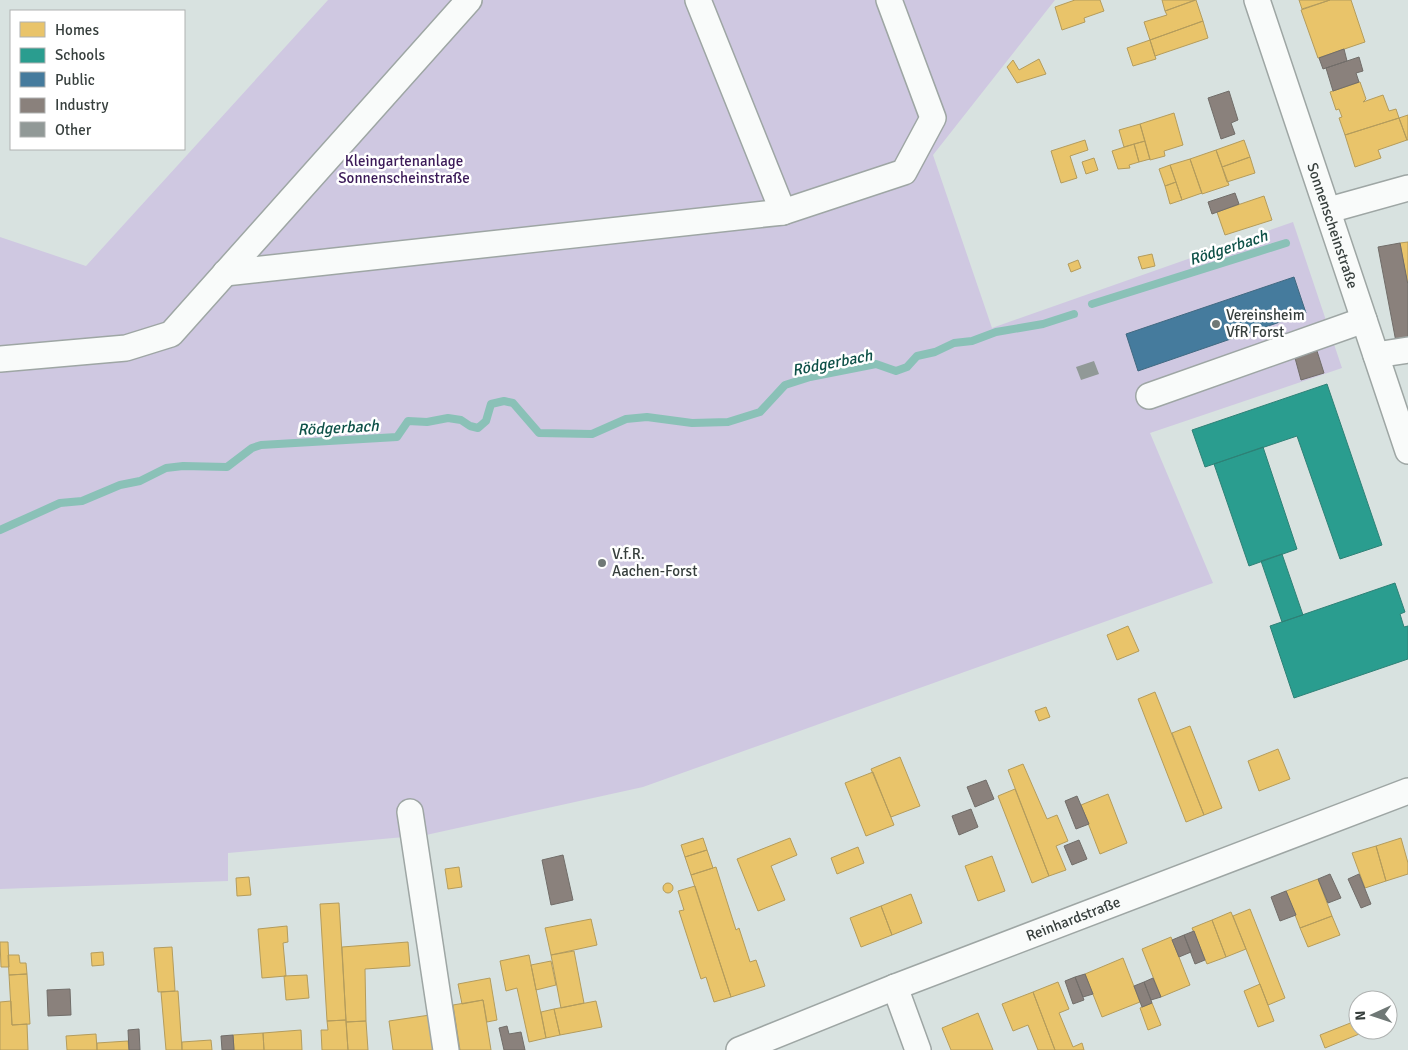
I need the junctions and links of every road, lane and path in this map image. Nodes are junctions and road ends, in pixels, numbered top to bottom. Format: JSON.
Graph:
{"nodes":[{"id":1,"x":469,"y":0,"type":"edge"},
{"id":2,"x":698,"y":0,"type":"edge"},
{"id":3,"x":889,"y":0,"type":"edge"},
{"id":4,"x":1257,"y":0,"type":"edge"},
{"id":5,"x":1408,"y":188,"type":"edge"},
{"id":6,"x":1329,"y":210,"type":"junction"},
{"id":7,"x":783,"y":212,"type":"junction"},
{"id":8,"x":226,"y":273,"type":"junction"},
{"id":9,"x":1364,"y":320,"type":"junction"},
{"id":10,"x":1408,"y":350,"type":"edge"},
{"id":11,"x":1376,"y":356,"type":"junction"},
{"id":12,"x":0,"y":358,"type":"edge"},
{"id":13,"x":1149,"y":396,"type":"dead end"},
{"id":14,"x":1408,"y":451,"type":"edge"},
{"id":15,"x":1408,"y":791,"type":"edge"},
{"id":16,"x":410,"y":812,"type":"dead end"},
{"id":17,"x":895,"y":987,"type":"junction"},
{"id":18,"x":446,"y":1050,"type":"edge"},
{"id":19,"x":739,"y":1050,"type":"edge"},
{"id":20,"x":918,"y":1050,"type":"edge"}],
"edges":[{"from":1,"to":8,"type":"street"},
{"from":2,"to":7,"type":"street"},
{"from":3,"to":7,"type":"street"},
{"from":4,"to":6,"type":"street","name":"Sonnenscheinstraße"},
{"from":5,"to":6,"type":"street"},
{"from":6,"to":9,"type":"street","name":"Sonnenscheinstraße"},
{"from":7,"to":8,"type":"street"},
{"from":8,"to":12,"type":"street"},
{"from":9,"to":11,"type":"street","name":"Sonnenscheinstraße"},
{"from":9,"to":13,"type":"street"},
{"from":10,"to":11,"type":"street"},
{"from":11,"to":14,"type":"street","name":"Sonnenscheinstraße"},
{"from":15,"to":17,"type":"street","name":"Reinhardstraße"},
{"from":16,"to":18,"type":"street"},
{"from":17,"to":19,"type":"street","name":"Reinhardstraße"},
{"from":17,"to":20,"type":"street"}]}
